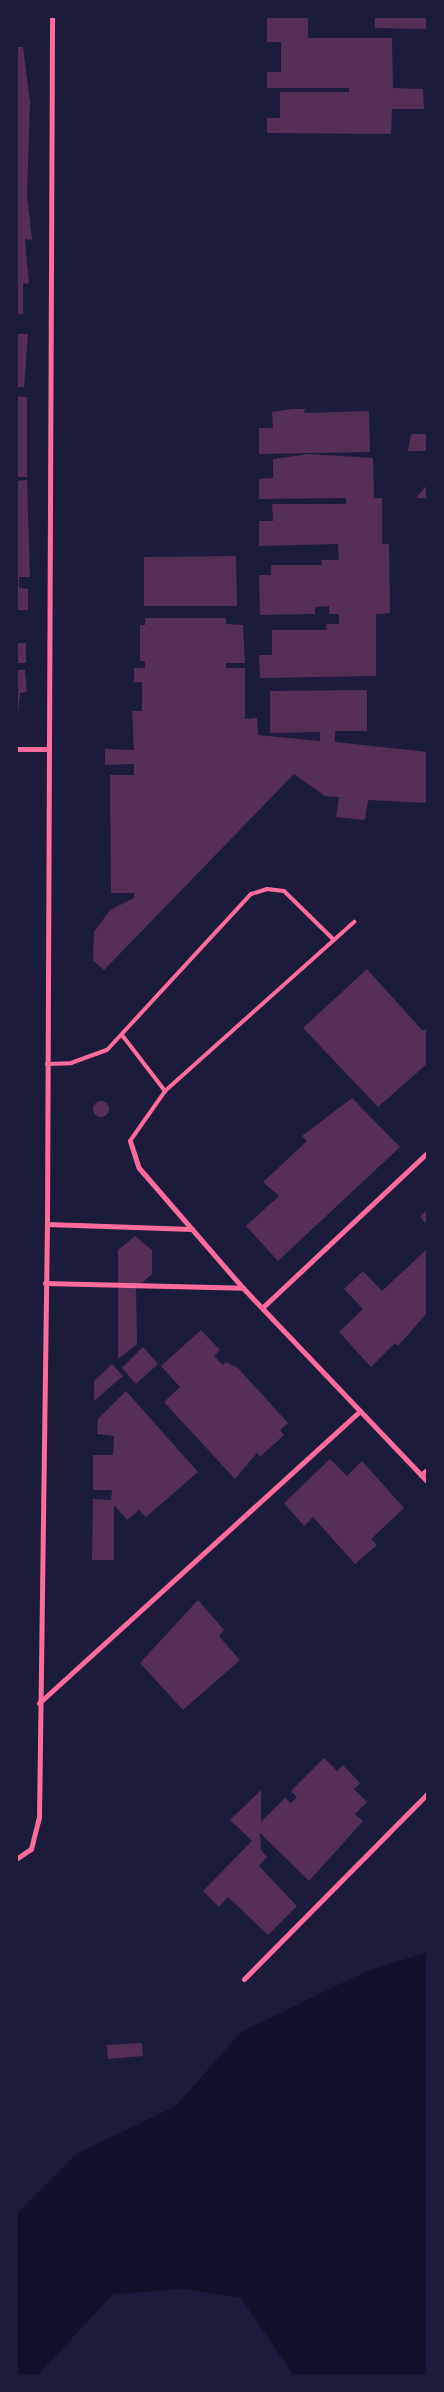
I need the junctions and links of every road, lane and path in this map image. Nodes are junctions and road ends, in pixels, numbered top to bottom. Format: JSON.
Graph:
{"nodes":[{"id":1,"x":52,"y":16,"type":"edge"},
{"id":2,"x":16,"y":749,"type":"edge"},
{"id":3,"x":50,"y":749,"type":"junction"},
{"id":4,"x":354,"y":922,"type":"dead end"},
{"id":5,"x":334,"y":940,"type":"junction"},
{"id":6,"x":122,"y":1036,"type":"junction"},
{"id":7,"x":47,"y":1064,"type":"junction"},
{"id":8,"x":165,"y":1091,"type":"junction"},
{"id":9,"x":130,"y":1141,"type":"joint"},
{"id":10,"x":428,"y":1152,"type":"edge"},
{"id":11,"x":47,"y":1224,"type":"junction"},
{"id":12,"x":192,"y":1229,"type":"junction"},
{"id":13,"x":45,"y":1283,"type":"junction"},
{"id":14,"x":243,"y":1288,"type":"junction"},
{"id":15,"x":263,"y":1307,"type":"junction"},
{"id":16,"x":360,"y":1411,"type":"junction"},
{"id":17,"x":428,"y":1469,"type":"edge"},
{"id":18,"x":421,"y":1475,"type":"junction"},
{"id":19,"x":428,"y":1482,"type":"edge"},
{"id":20,"x":39,"y":1703,"type":"junction"},
{"id":21,"x":428,"y":1794,"type":"edge"},
{"id":22,"x":16,"y":1859,"type":"edge"},
{"id":23,"x":244,"y":1979,"type":"dead end"}],
"edges":[{"from":1,"to":3,"type":"street"},
{"from":2,"to":3,"type":"street"},
{"from":3,"to":7,"type":"street"},
{"from":4,"to":5,"type":"lane"},
{"from":5,"to":6,"type":"lane"},
{"from":5,"to":8,"type":"lane"},
{"from":6,"to":7,"type":"lane"},
{"from":6,"to":8,"type":"lane"},
{"from":7,"to":11,"type":"street"},
{"from":8,"to":9,"type":"lane"},
{"from":9,"to":12,"type":"street"},
{"from":10,"to":15,"type":"street"},
{"from":11,"to":12,"type":"street"},
{"from":11,"to":13,"type":"street"},
{"from":12,"to":14,"type":"street"},
{"from":13,"to":14,"type":"street"},
{"from":13,"to":20,"type":"street"},
{"from":14,"to":15,"type":"street"},
{"from":15,"to":16,"type":"street"},
{"from":16,"to":18,"type":"street"},
{"from":16,"to":20,"type":"street"},
{"from":17,"to":18,"type":"street"},
{"from":18,"to":19,"type":"street"},
{"from":20,"to":22,"type":"street"},
{"from":21,"to":23,"type":"street"}]}
